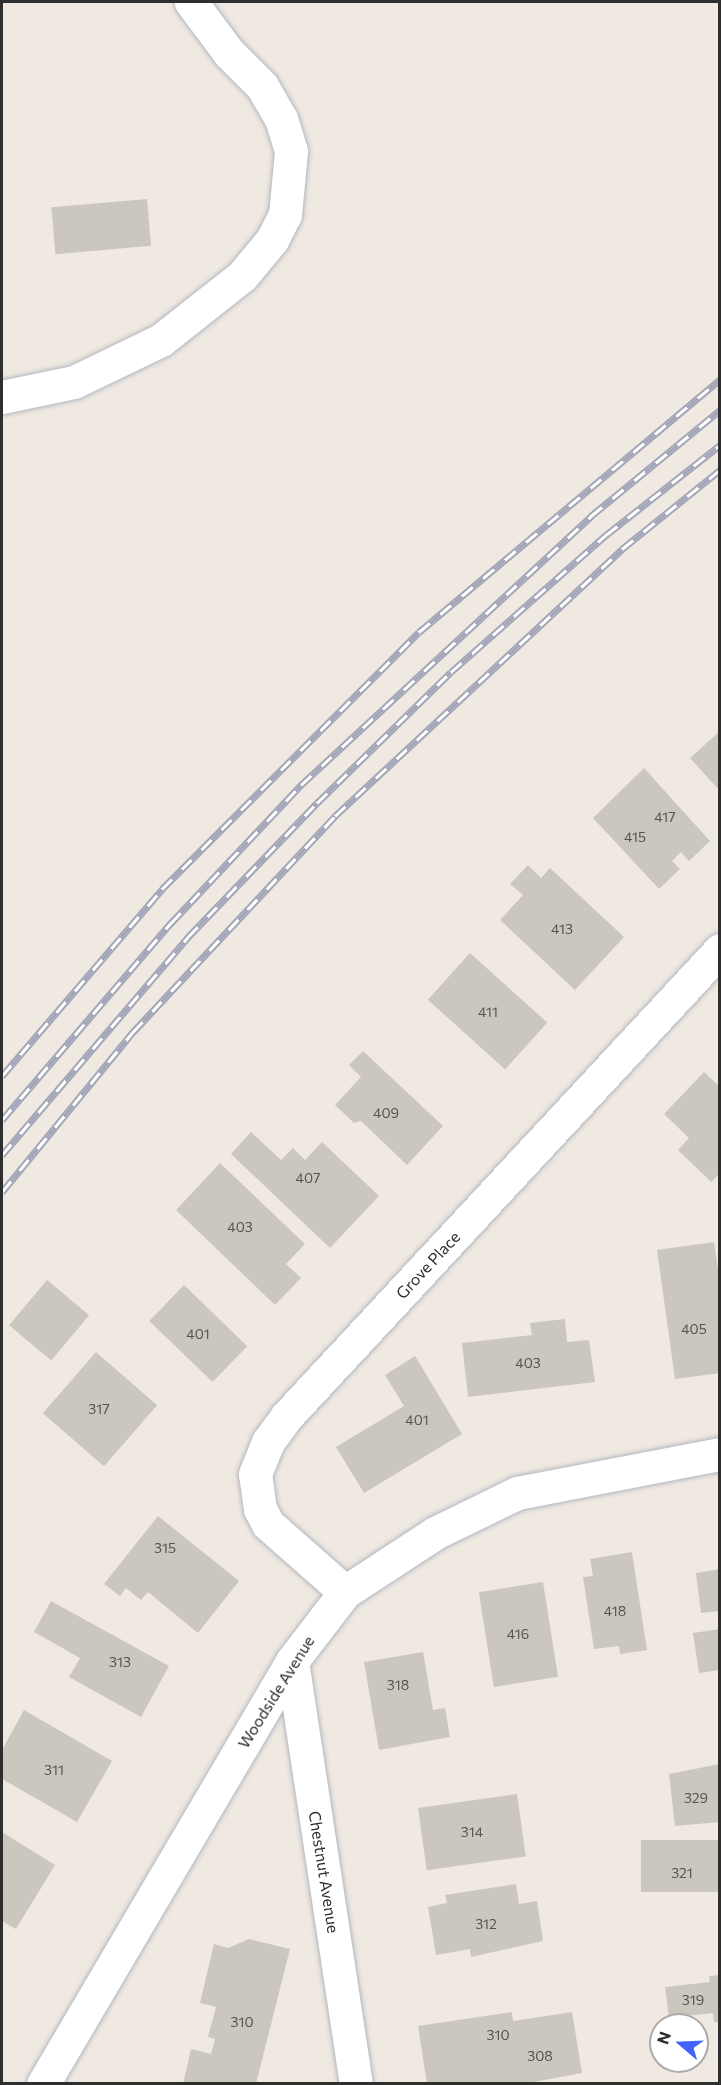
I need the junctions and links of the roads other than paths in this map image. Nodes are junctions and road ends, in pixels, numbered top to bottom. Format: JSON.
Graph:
{"nodes":[{"id":1,"x":191,"y":2,"type":"edge"},
{"id":2,"x":2,"y":397,"type":"edge"},
{"id":3,"x":720,"y":950,"type":"edge"},
{"id":4,"x":720,"y":1454,"type":"edge"},
{"id":5,"x":345,"y":1592,"type":"junction"},
{"id":6,"x":292,"y":1661,"type":"junction"},
{"id":7,"x":43,"y":2084,"type":"edge"},
{"id":8,"x":356,"y":2084,"type":"edge"}],
"edges":[{"from":1,"to":2,"type":"street"},
{"from":3,"to":5,"type":"street","name":"Grove Place"},
{"from":4,"to":5,"type":"street","name":"Woodside Avenue"},
{"from":5,"to":6,"type":"street","name":"Woodside Avenue"},
{"from":6,"to":7,"type":"street","name":"Woodside Avenue"},
{"from":6,"to":8,"type":"street","name":"Chestnut Avenue"}]}
